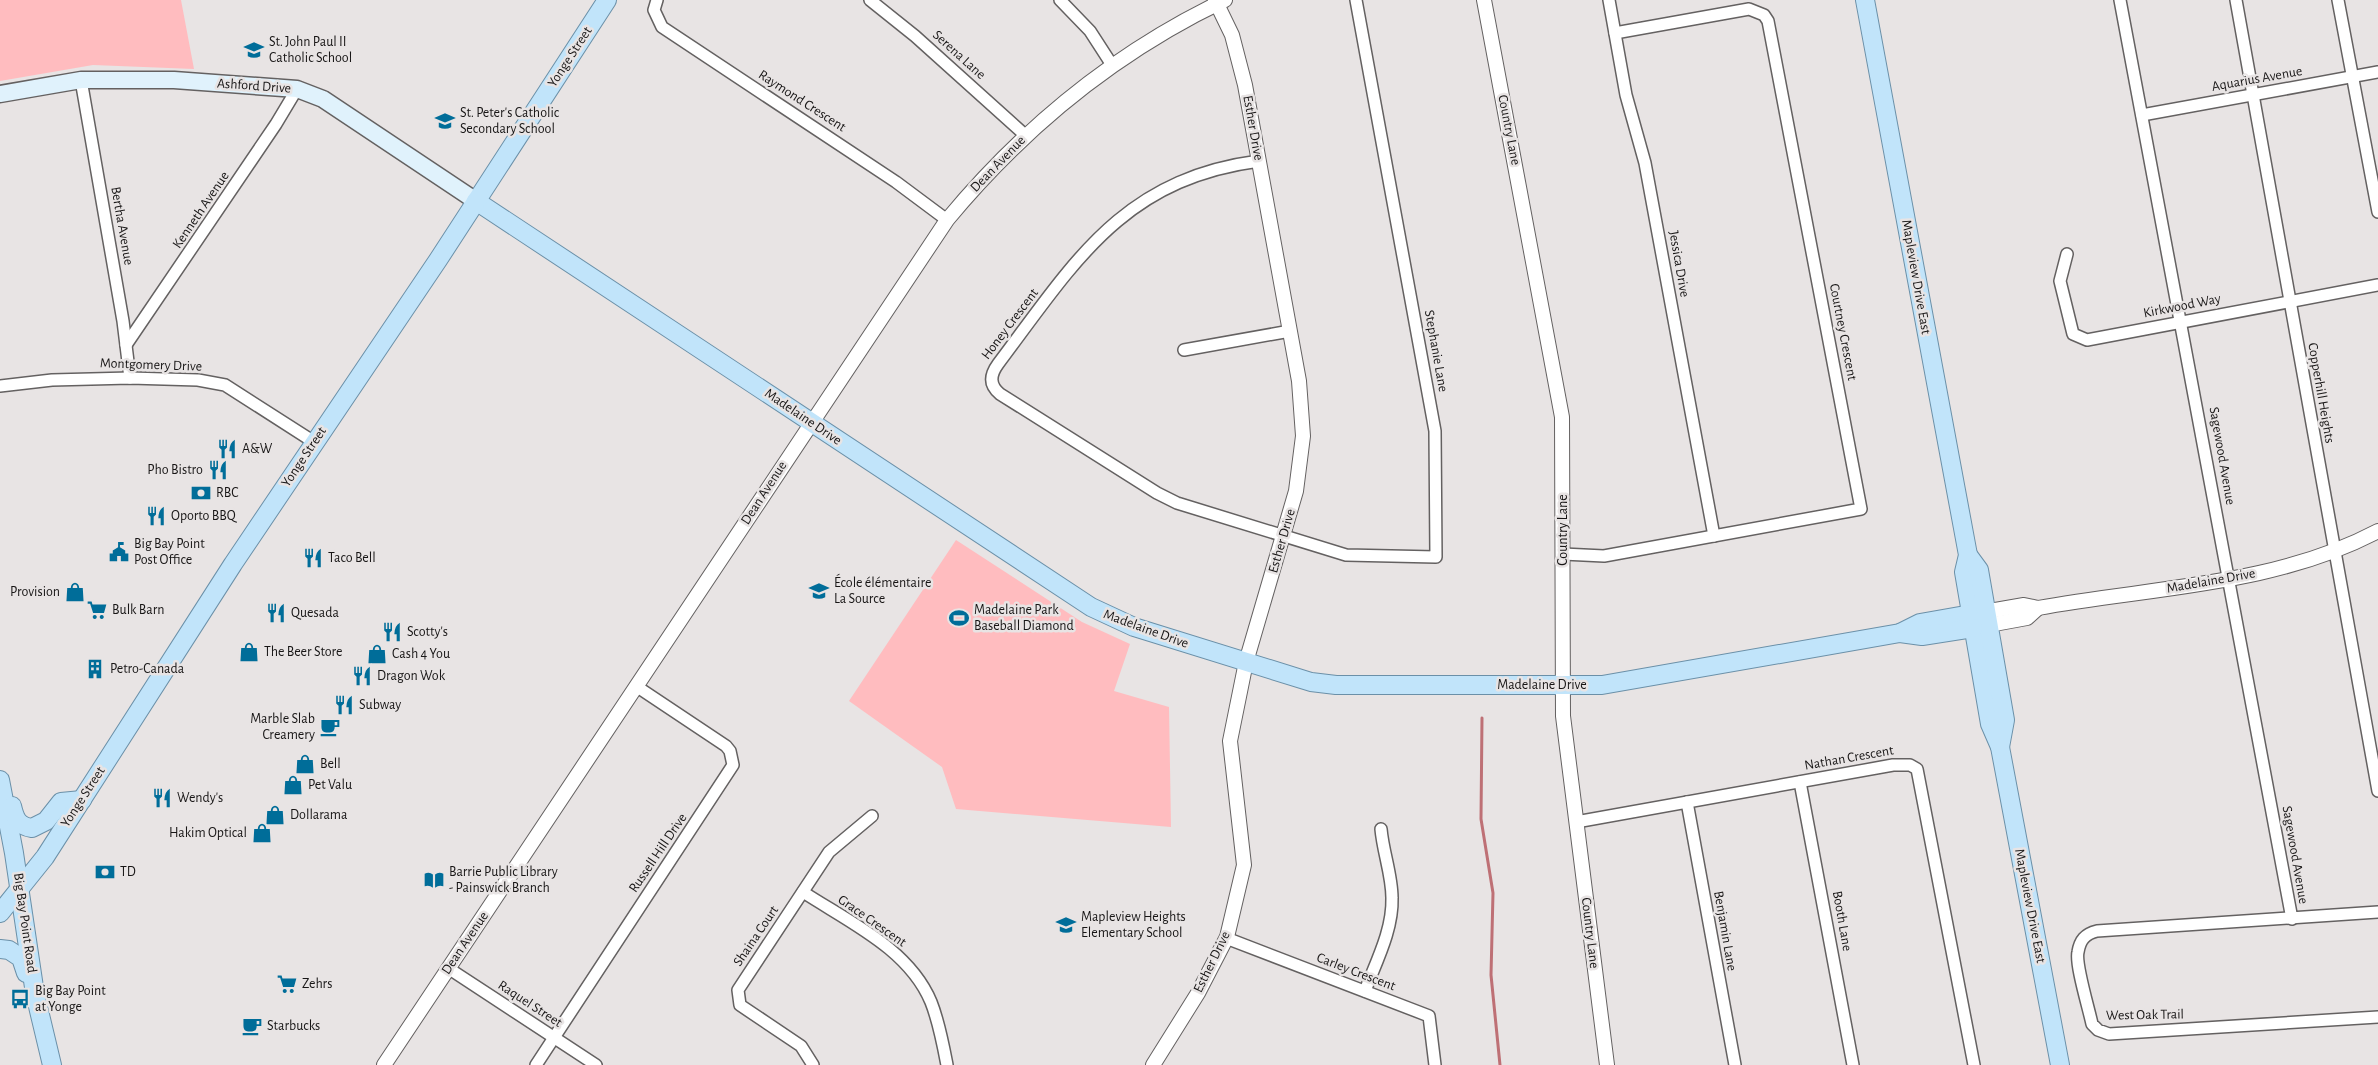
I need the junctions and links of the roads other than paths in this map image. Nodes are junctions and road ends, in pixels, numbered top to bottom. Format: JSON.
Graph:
{"nodes":[{"id":1,"x":608,"y":0,"type":"edge"},
{"id":2,"x":658,"y":0,"type":"edge"},
{"id":3,"x":870,"y":0,"type":"edge"},
{"id":4,"x":1060,"y":0,"type":"edge"},
{"id":5,"x":1356,"y":0,"type":"edge"},
{"id":6,"x":1484,"y":0,"type":"edge"},
{"id":7,"x":1609,"y":0,"type":"edge"},
{"id":8,"x":1865,"y":0,"type":"edge"},
{"id":9,"x":2120,"y":0,"type":"edge"},
{"id":10,"x":2236,"y":0,"type":"edge"},
{"id":11,"x":2338,"y":0,"type":"edge"},
{"id":12,"x":1219,"y":1,"type":"edge"},
{"id":13,"x":1615,"y":33,"type":"junction"},
{"id":14,"x":1112,"y":65,"type":"junction"},
{"id":15,"x":2378,"y":72,"type":"edge"},
{"id":16,"x":2353,"y":76,"type":"junction"},
{"id":17,"x":82,"y":80,"type":"junction"},
{"id":18,"x":297,"y":89,"type":"junction"},
{"id":19,"x":0,"y":94,"type":"edge"},
{"id":20,"x":2252,"y":95,"type":"junction"},
{"id":21,"x":2142,"y":115,"type":"junction"},
{"id":22,"x":1025,"y":135,"type":"junction"},
{"id":23,"x":1259,"y":161,"type":"junction"},
{"id":24,"x":476,"y":201,"type":"junction"},
{"id":25,"x":2378,"y":212,"type":"edge"},
{"id":26,"x":947,"y":220,"type":"junction"},
{"id":27,"x":2067,"y":254,"type":"dead end"},
{"id":28,"x":2378,"y":285,"type":"edge"},
{"id":29,"x":2289,"y":302,"type":"junction"},
{"id":30,"x":2182,"y":321,"type":"junction"},
{"id":31,"x":1290,"y":330,"type":"junction"},
{"id":32,"x":126,"y":345,"type":"junction"},
{"id":33,"x":1184,"y":350,"type":"dead end"},
{"id":34,"x":130,"y":378,"type":"junction"},
{"id":35,"x":0,"y":386,"type":"edge"},
{"id":36,"x":810,"y":422,"type":"junction"},
{"id":37,"x":314,"y":442,"type":"junction"},
{"id":38,"x":2378,"y":531,"type":"edge"},
{"id":39,"x":1283,"y":536,"type":"junction"},
{"id":40,"x":1714,"y":536,"type":"junction"},
{"id":41,"x":2334,"y":551,"type":"junction"},
{"id":42,"x":1563,"y":554,"type":"junction"},
{"id":43,"x":2229,"y":578,"type":"junction"},
{"id":44,"x":1980,"y":619,"type":"junction"},
{"id":45,"x":1246,"y":662,"type":"junction"},
{"id":46,"x":1562,"y":685,"type":"junction"},
{"id":47,"x":636,"y":686,"type":"junction"},
{"id":48,"x":1800,"y":782,"type":"junction"},
{"id":49,"x":1,"y":785,"type":"edge"},
{"id":50,"x":2378,"y":791,"type":"edge"},
{"id":51,"x":82,"y":800,"type":"junction"},
{"id":52,"x":1687,"y":802,"type":"junction"},
{"id":53,"x":872,"y":816,"type":"dead end"},
{"id":54,"x":1576,"y":822,"type":"junction"},
{"id":55,"x":1381,"y":829,"type":"dead end"},
{"id":56,"x":19,"y":889,"type":"junction"},
{"id":57,"x":803,"y":892,"type":"junction"},
{"id":58,"x":2378,"y":912,"type":"edge"},
{"id":59,"x":0,"y":913,"type":"edge"},
{"id":60,"x":2292,"y":918,"type":"junction"},
{"id":61,"x":1226,"y":938,"type":"junction"},
{"id":62,"x":0,"y":949,"type":"edge"},
{"id":63,"x":448,"y":968,"type":"junction"},
{"id":64,"x":1365,"y":991,"type":"junction"},
{"id":65,"x":35,"y":994,"type":"junction"},
{"id":66,"x":2378,"y":1017,"type":"edge"},
{"id":67,"x":554,"y":1038,"type":"junction"},
{"id":68,"x":52,"y":1065,"type":"edge"},
{"id":69,"x":384,"y":1065,"type":"edge"},
{"id":70,"x":536,"y":1065,"type":"edge"},
{"id":71,"x":596,"y":1065,"type":"edge"},
{"id":72,"x":813,"y":1065,"type":"edge"},
{"id":73,"x":947,"y":1065,"type":"edge"},
{"id":74,"x":1153,"y":1065,"type":"edge"},
{"id":75,"x":1435,"y":1065,"type":"edge"},
{"id":76,"x":1607,"y":1065,"type":"edge"},
{"id":77,"x":1734,"y":1065,"type":"edge"},
{"id":78,"x":1852,"y":1065,"type":"edge"},
{"id":79,"x":1974,"y":1065,"type":"edge"},
{"id":80,"x":2060,"y":1065,"type":"edge"}],
"edges":[{"from":1,"to":24,"type":"main road","name":"Yonge Street"},
{"from":2,"to":26,"type":"street","name":"Raymond Crescent"},
{"from":3,"to":22,"type":"street","name":"Serena Lane"},
{"from":4,"to":14,"type":"street"},
{"from":5,"to":39,"type":"street","name":"Stephanie Lane"},
{"from":6,"to":42,"type":"street","name":"Country Lane"},
{"from":7,"to":13,"type":"street","name":"Jessica Drive"},
{"from":8,"to":44,"type":"main road","name":"Mapleview Drive East"},
{"from":9,"to":21,"type":"street","name":"Sagewood Avenue"},
{"from":10,"to":20,"type":"street","name":"Copperhill Heights"},
{"from":11,"to":16,"type":"street"},
{"from":12,"to":14,"type":"street","name":"Dean Avenue"},
{"from":12,"to":23,"type":"street","name":"Esther Drive"},
{"from":13,"to":40,"type":"street","name":"Jessica Drive"},
{"from":13,"to":40,"type":"street","name":"Courtney Crescent"},
{"from":14,"to":22,"type":"street","name":"Dean Avenue"},
{"from":15,"to":16,"type":"street","name":"Aquarius Avenue"},
{"from":16,"to":20,"type":"street","name":"Aquarius Avenue"},
{"from":16,"to":25,"type":"street"},
{"from":17,"to":18,"type":"main road","name":"Ashford Drive"},
{"from":17,"to":19,"type":"main road","name":"Ashford Drive"},
{"from":17,"to":32,"type":"street","name":"Bertha Avenue"},
{"from":18,"to":24,"type":"main road","name":"Ashford Drive"},
{"from":18,"to":32,"type":"street","name":"Kenneth Avenue"},
{"from":20,"to":21,"type":"street","name":"Aquarius Avenue"},
{"from":20,"to":29,"type":"street","name":"Copperhill Heights"},
{"from":21,"to":30,"type":"street","name":"Sagewood Avenue"},
{"from":22,"to":26,"type":"street","name":"Dean Avenue"},
{"from":23,"to":31,"type":"street","name":"Esther Drive"},
{"from":23,"to":39,"type":"street","name":"Honey Crescent"},
{"from":24,"to":36,"type":"main road","name":"Madelaine Drive"},
{"from":24,"to":37,"type":"main road","name":"Yonge Street"},
{"from":26,"to":36,"type":"street","name":"Dean Avenue"},
{"from":27,"to":30,"type":"street","name":"Kirkwood Way"},
{"from":28,"to":29,"type":"street","name":"Kirkwood Way"},
{"from":29,"to":30,"type":"street","name":"Kirkwood Way"},
{"from":29,"to":41,"type":"street","name":"Copperhill Heights"},
{"from":30,"to":43,"type":"street","name":"Sagewood Avenue"},
{"from":31,"to":33,"type":"street"},
{"from":31,"to":39,"type":"street","name":"Esther Drive"},
{"from":32,"to":34,"type":"street","name":"Bertha Avenue"},
{"from":34,"to":35,"type":"street","name":"Montgomery Drive"},
{"from":34,"to":37,"type":"street","name":"Montgomery Drive"},
{"from":36,"to":45,"type":"main road","name":"Madelaine Drive"},
{"from":36,"to":47,"type":"street","name":"Dean Avenue"},
{"from":37,"to":51,"type":"main road","name":"Yonge Street"},
{"from":38,"to":41,"type":"street","name":"Madelaine Drive"},
{"from":39,"to":45,"type":"street","name":"Esther Drive"},
{"from":40,"to":42,"type":"street","name":"Courtney Crescent"},
{"from":41,"to":43,"type":"street","name":"Madelaine Drive"},
{"from":41,"to":50,"type":"street","name":"Copperhill Heights"},
{"from":42,"to":46,"type":"street","name":"Country Lane"},
{"from":43,"to":44,"type":"street","name":"Madelaine Drive"},
{"from":43,"to":60,"type":"street","name":"Sagewood Avenue"},
{"from":44,"to":46,"type":"main road","name":"Madelaine Drive"},
{"from":44,"to":80,"type":"main road","name":"Mapleview Drive East"},
{"from":45,"to":46,"type":"main road","name":"Madelaine Drive"},
{"from":45,"to":61,"type":"street","name":"Esther Drive"},
{"from":46,"to":54,"type":"street","name":"Country Lane"},
{"from":47,"to":63,"type":"street","name":"Dean Avenue"},
{"from":47,"to":67,"type":"street","name":"Russell Hill Drive"},
{"from":48,"to":52,"type":"street","name":"Nathan Crescent"},
{"from":48,"to":78,"type":"street","name":"Booth Lane"},
{"from":48,"to":79,"type":"street","name":"Nathan Crescent"},
{"from":49,"to":51,"type":"main road"},
{"from":49,"to":56,"type":"main road","name":"Big Bay Point Road"},
{"from":51,"to":56,"type":"main road","name":"Yonge Street"},
{"from":52,"to":54,"type":"street","name":"Nathan Crescent"},
{"from":52,"to":77,"type":"street","name":"Benjamin Lane"},
{"from":53,"to":57,"type":"street","name":"Shaina Court"},
{"from":54,"to":76,"type":"street","name":"Country Lane"},
{"from":55,"to":64,"type":"street"},
{"from":56,"to":59,"type":"main road","name":"Yonge Street"},
{"from":56,"to":65,"type":"main road","name":"Big Bay Point Road"},
{"from":57,"to":72,"type":"street","name":"Shaina Court"},
{"from":57,"to":73,"type":"street","name":"Grace Crescent"},
{"from":58,"to":60,"type":"street","name":"West Oak Trail"},
{"from":60,"to":66,"type":"street","name":"West Oak Trail"},
{"from":61,"to":64,"type":"street","name":"Carley Crescent"},
{"from":61,"to":74,"type":"street","name":"Esther Drive"},
{"from":62,"to":65,"type":"main road"},
{"from":63,"to":67,"type":"street","name":"Raquel Street"},
{"from":63,"to":69,"type":"street","name":"Dean Avenue"},
{"from":64,"to":75,"type":"street","name":"Carley Crescent"},
{"from":65,"to":68,"type":"main road","name":"Big Bay Point Road"},
{"from":67,"to":70,"type":"street","name":"Russell Hill Drive"},
{"from":67,"to":71,"type":"street","name":"Raquel Street"}]}
